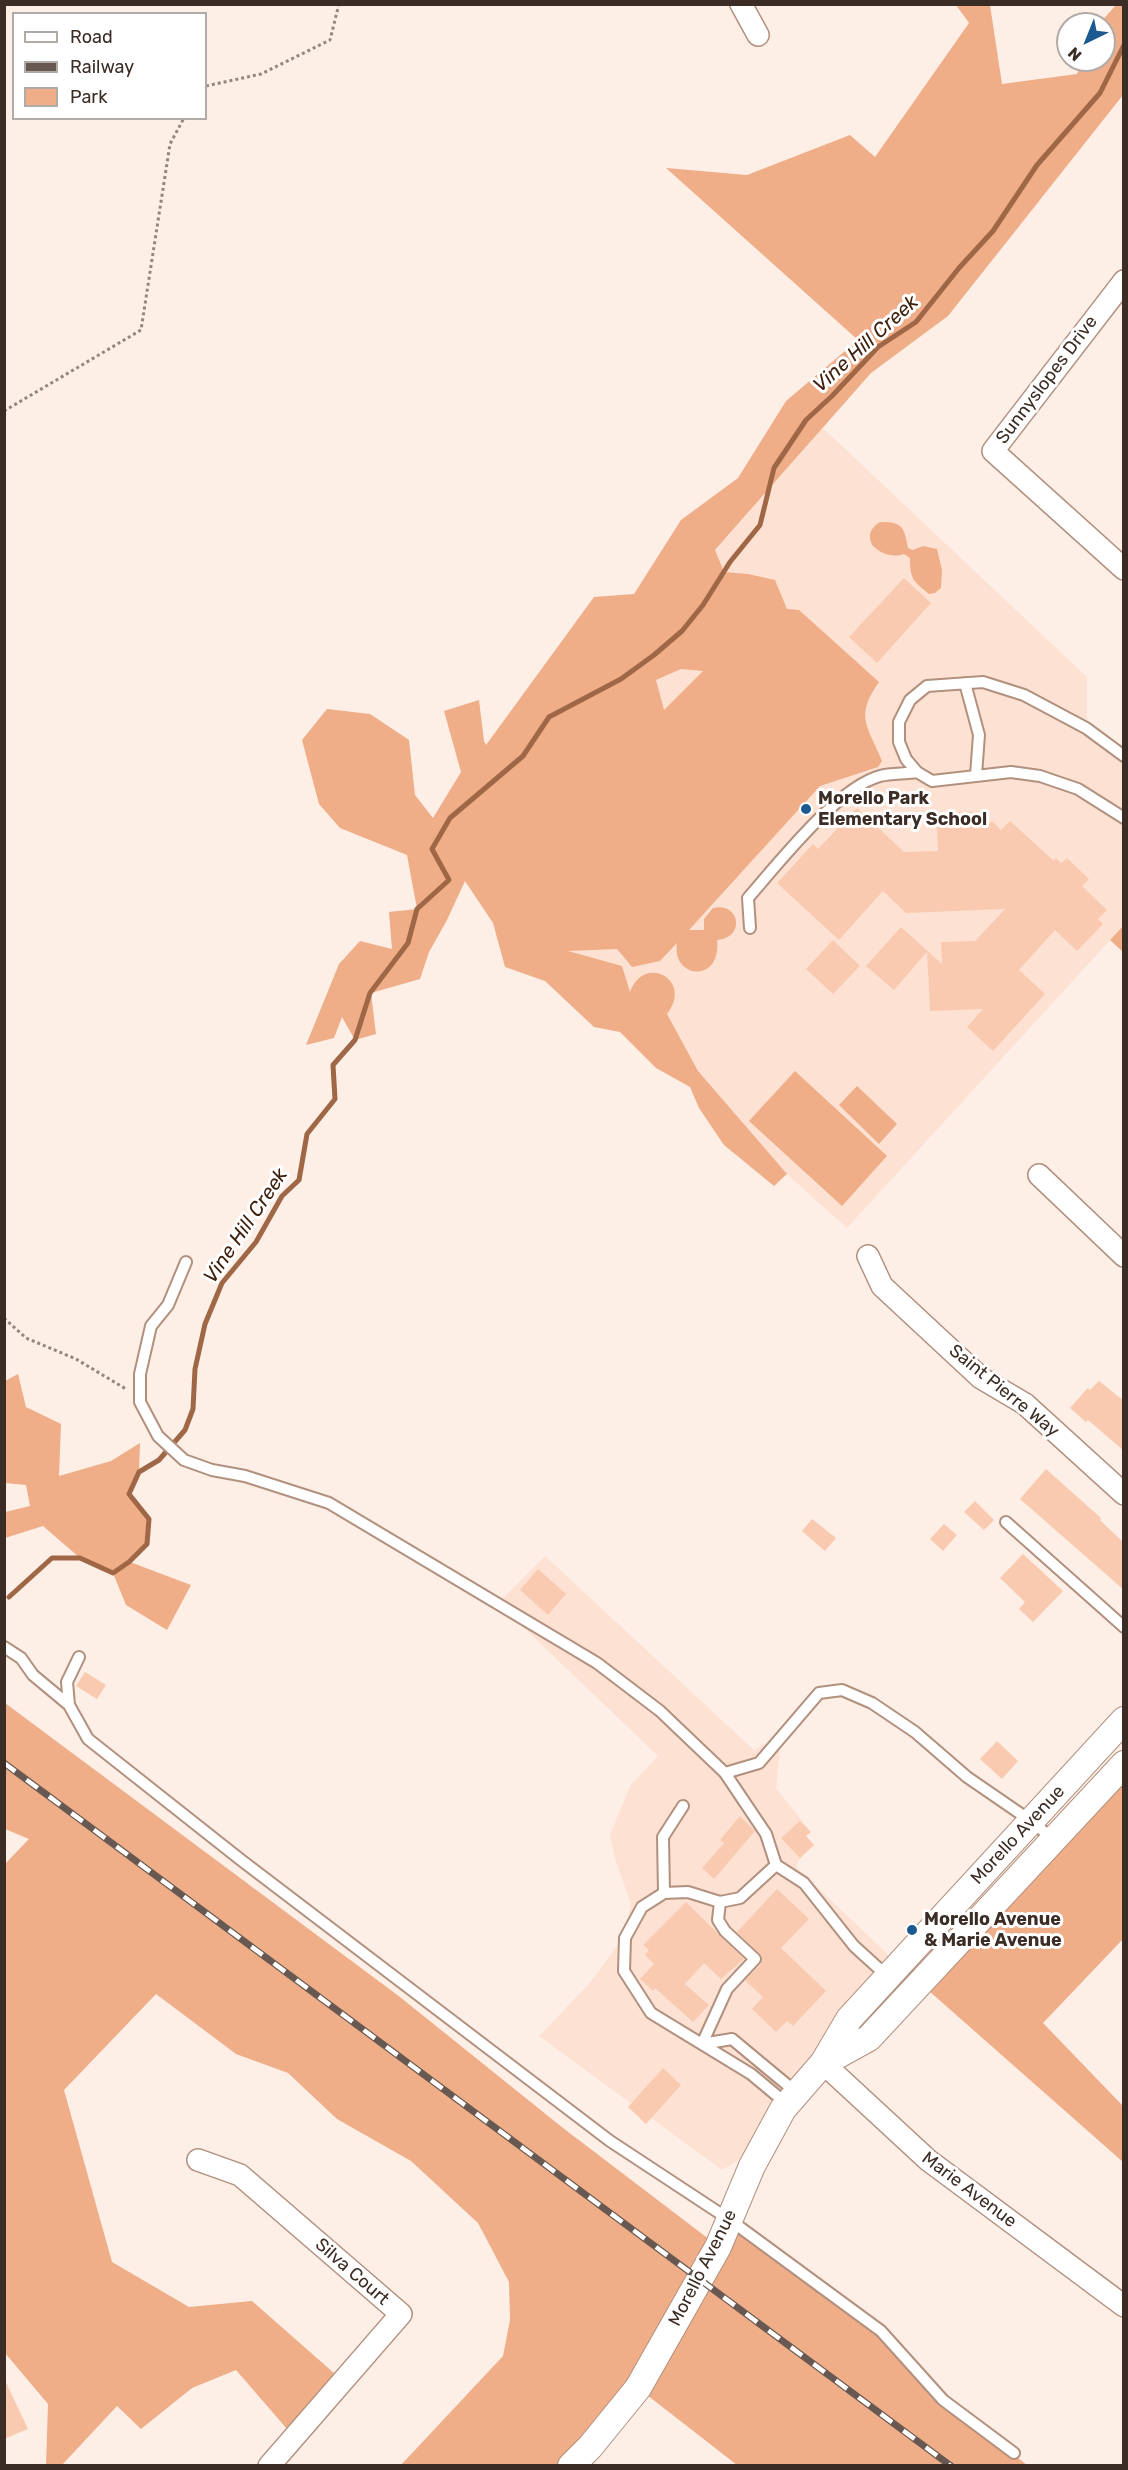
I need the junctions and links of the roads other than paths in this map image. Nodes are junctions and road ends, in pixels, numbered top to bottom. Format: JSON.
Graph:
{"nodes":[{"id":1,"x":741,"y":4,"type":"edge"},
{"id":2,"x":758,"y":35,"type":"dead end"},
{"id":3,"x":1124,"y":281,"type":"edge"},
{"id":4,"x":1124,"y":569,"type":"edge"},
{"id":5,"x":965,"y":683,"type":"junction"},
{"id":6,"x":1124,"y":756,"type":"edge"},
{"id":7,"x":917,"y":772,"type":"junction"},
{"id":8,"x":976,"y":775,"type":"junction"},
{"id":9,"x":1124,"y":818,"type":"edge"},
{"id":10,"x":750,"y":928,"type":"dead end"},
{"id":11,"x":1039,"y":1175,"type":"dead end"},
{"id":12,"x":1124,"y":1256,"type":"edge"},
{"id":13,"x":868,"y":1257,"type":"dead end"},
{"id":14,"x":186,"y":1262,"type":"dead end"},
{"id":15,"x":1124,"y":1494,"type":"edge"},
{"id":16,"x":1006,"y":1522,"type":"dead end"},
{"id":17,"x":1124,"y":1627,"type":"edge"},
{"id":18,"x":4,"y":1647,"type":"edge"},
{"id":19,"x":79,"y":1657,"type":"dead end"},
{"id":20,"x":69,"y":1705,"type":"junction"},
{"id":21,"x":1124,"y":1720,"type":"edge"},
{"id":22,"x":1124,"y":1764,"type":"edge"},
{"id":23,"x":725,"y":1773,"type":"junction"},
{"id":24,"x":683,"y":1806,"type":"dead end"},
{"id":25,"x":1031,"y":1821,"type":"junction"},
{"id":26,"x":1054,"y":1839,"type":"junction"},
{"id":27,"x":776,"y":1865,"type":"junction"},
{"id":28,"x":664,"y":1893,"type":"junction"},
{"id":29,"x":720,"y":1902,"type":"junction"},
{"id":30,"x":888,"y":1977,"type":"junction"},
{"id":31,"x":702,"y":2044,"type":"junction"},
{"id":32,"x":823,"y":2063,"type":"junction"},
{"id":33,"x":792,"y":2098,"type":"junction"},
{"id":34,"x":198,"y":2160,"type":"dead end"},
{"id":35,"x":730,"y":2220,"type":"junction"},
{"id":36,"x":1124,"y":2306,"type":"edge"},
{"id":37,"x":1014,"y":2453,"type":"dead end"},
{"id":38,"x":269,"y":2466,"type":"edge"},
{"id":39,"x":571,"y":2466,"type":"edge"}],
"edges":[{"from":1,"to":2,"type":"street"},
{"from":3,"to":4,"type":"street","name":"Sunnyslopes Drive"},
{"from":5,"to":6,"type":"lane"},
{"from":5,"to":7,"type":"lane"},
{"from":5,"to":8,"type":"lane"},
{"from":7,"to":8,"type":"lane"},
{"from":7,"to":10,"type":"lane"},
{"from":8,"to":9,"type":"lane"},
{"from":11,"to":12,"type":"street"},
{"from":13,"to":15,"type":"street","name":"Saint Pierre Way"},
{"from":14,"to":23,"type":"lane"},
{"from":16,"to":17,"type":"lane"},
{"from":18,"to":20,"type":"lane"},
{"from":19,"to":20,"type":"lane"},
{"from":20,"to":35,"type":"lane"},
{"from":21,"to":25,"type":"street","name":"Morello Avenue"},
{"from":22,"to":26,"type":"street","name":"Morello Avenue"},
{"from":23,"to":25,"type":"lane"},
{"from":23,"to":27,"type":"lane"},
{"from":24,"to":28,"type":"lane"},
{"from":25,"to":26,"type":"lane"},
{"from":25,"to":30,"type":"street","name":"Morello Avenue"},
{"from":26,"to":32,"type":"street","name":"Morello Avenue"},
{"from":27,"to":29,"type":"lane"},
{"from":27,"to":30,"type":"lane"},
{"from":28,"to":29,"type":"lane"},
{"from":28,"to":31,"type":"lane"},
{"from":29,"to":31,"type":"lane"},
{"from":30,"to":32,"type":"street","name":"Morello Avenue"},
{"from":31,"to":33,"type":"lane"},
{"from":31,"to":33,"type":"lane"},
{"from":32,"to":33,"type":"street","name":"Morello Avenue"},
{"from":32,"to":36,"type":"street","name":"Marie Avenue"},
{"from":33,"to":35,"type":"street","name":"Morello Avenue"},
{"from":34,"to":38,"type":"street","name":"Silva Court"},
{"from":35,"to":37,"type":"lane"},
{"from":35,"to":39,"type":"street","name":"Morello Avenue"}]}
